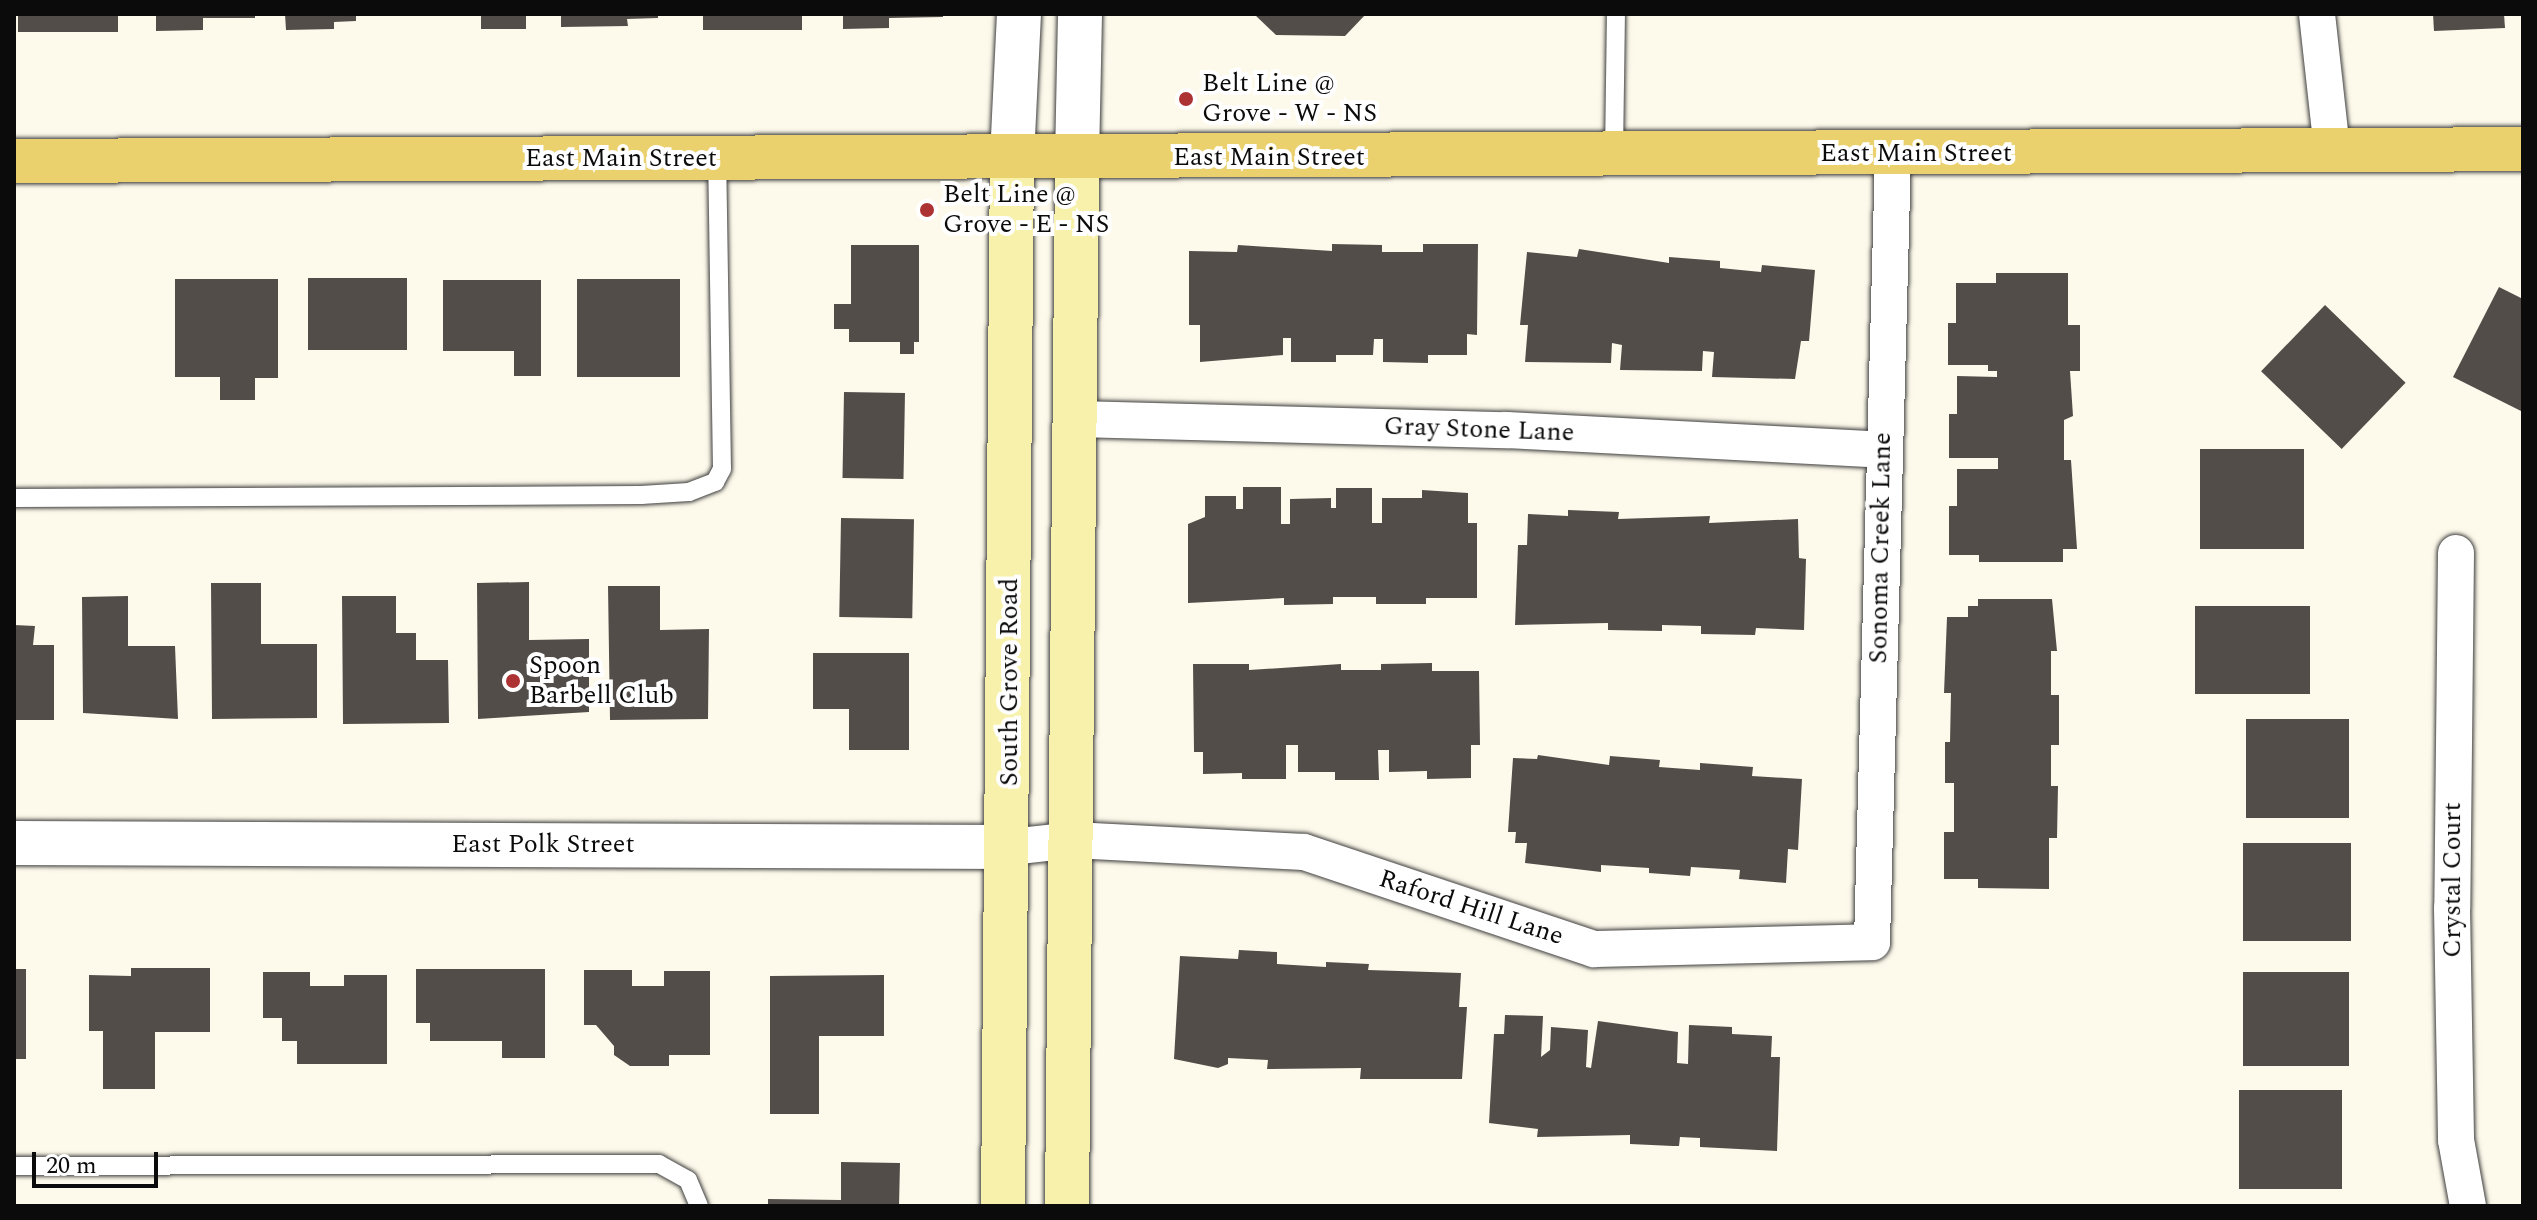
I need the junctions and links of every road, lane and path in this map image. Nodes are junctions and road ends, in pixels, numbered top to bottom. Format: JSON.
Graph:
{"nodes":[{"id":1,"x":1019,"y":14,"type":"edge"},
{"id":2,"x":1080,"y":14,"type":"edge"},
{"id":3,"x":1616,"y":14,"type":"edge"},
{"id":4,"x":2317,"y":14,"type":"edge"},
{"id":5,"x":2523,"y":149,"type":"edge"},
{"id":6,"x":2332,"y":150,"type":"junction"},
{"id":7,"x":1893,"y":154,"type":"junction"},
{"id":8,"x":1614,"y":156,"type":"junction"},
{"id":9,"x":1012,"y":157,"type":"junction"},
{"id":10,"x":1077,"y":158,"type":"junction"},
{"id":11,"x":717,"y":159,"type":"junction"},
{"id":12,"x":14,"y":161,"type":"edge"},
{"id":13,"x":1076,"y":419,"type":"junction"},
{"id":14,"x":1883,"y":450,"type":"junction"},
{"id":15,"x":14,"y":498,"type":"edge"},
{"id":16,"x":2456,"y":553,"type":"dead end"},
{"id":17,"x":1073,"y":840,"type":"junction"},
{"id":18,"x":14,"y":843,"type":"edge"},
{"id":19,"x":1010,"y":847,"type":"junction"},
{"id":20,"x":1872,"y":942,"type":"joint"},
{"id":21,"x":14,"y":1166,"type":"edge"},
{"id":22,"x":699,"y":1206,"type":"edge"},
{"id":23,"x":1003,"y":1206,"type":"edge"},
{"id":24,"x":1067,"y":1206,"type":"edge"},
{"id":25,"x":2468,"y":1206,"type":"edge"}],
"edges":[{"from":1,"to":9,"type":"street"},
{"from":2,"to":10,"type":"street"},
{"from":3,"to":8,"type":"lane"},
{"from":4,"to":6,"type":"street"},
{"from":5,"to":6,"type":"main road","name":"East Main Street"},
{"from":6,"to":7,"type":"main road","name":"East Main Street"},
{"from":7,"to":8,"type":"main road","name":"East Main Street"},
{"from":7,"to":14,"type":"street","name":"Sonoma Creek Lane"},
{"from":8,"to":10,"type":"main road","name":"East Main Street"},
{"from":9,"to":10,"type":"main road","name":"East Main Street"},
{"from":9,"to":11,"type":"main road","name":"East Main Street"},
{"from":9,"to":19,"type":"main road","name":"South Grove Road"},
{"from":10,"to":13,"type":"main road"},
{"from":11,"to":12,"type":"main road","name":"East Main Street"},
{"from":11,"to":15,"type":"lane"},
{"from":13,"to":14,"type":"street","name":"Gray Stone Lane"},
{"from":13,"to":17,"type":"main road"},
{"from":14,"to":20,"type":"street","name":"Sonoma Creek Lane"},
{"from":16,"to":25,"type":"street","name":"Crystal Court"},
{"from":17,"to":19,"type":"street","name":"East Polk Street"},
{"from":17,"to":20,"type":"street","name":"Raford Hill Lane"},
{"from":17,"to":24,"type":"main road"},
{"from":18,"to":19,"type":"street","name":"East Polk Street"},
{"from":19,"to":23,"type":"main road","name":"South Grove Road"},
{"from":21,"to":22,"type":"lane"}]}
